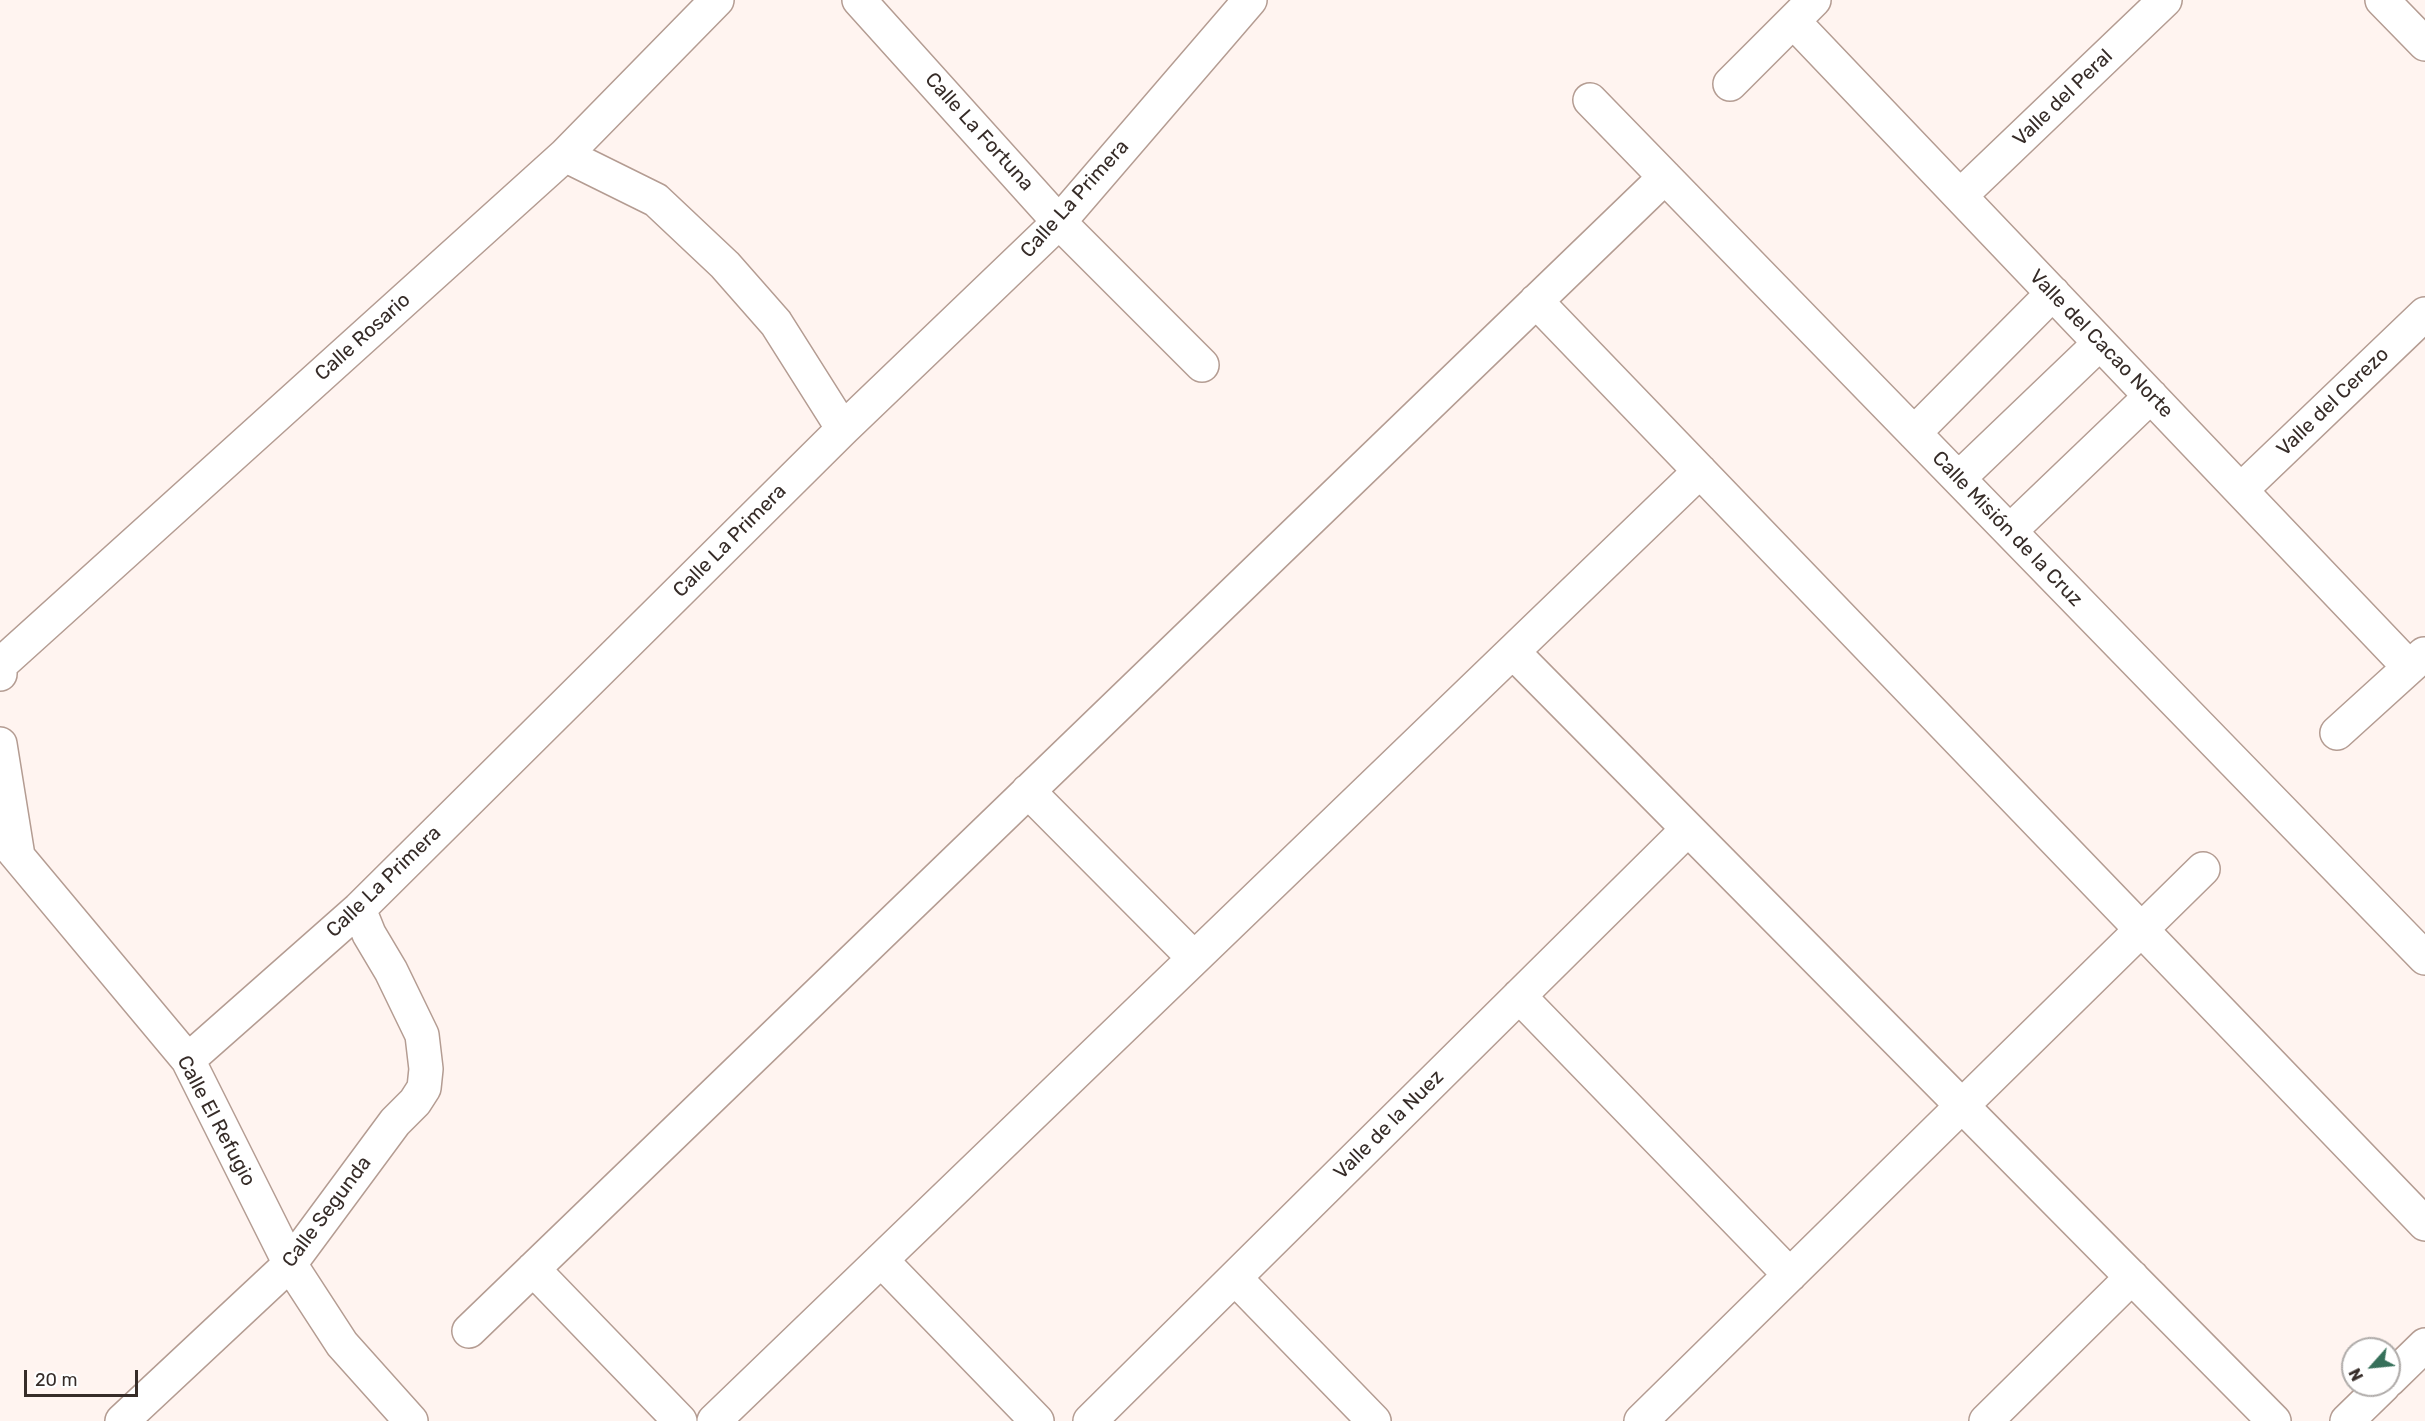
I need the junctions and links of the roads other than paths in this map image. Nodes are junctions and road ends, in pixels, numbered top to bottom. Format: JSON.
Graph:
{"nodes":[{"id":1,"x":717,"y":0,"type":"edge"},
{"id":2,"x":859,"y":0,"type":"edge"},
{"id":3,"x":1250,"y":0,"type":"edge"},
{"id":4,"x":2165,"y":0,"type":"edge"},
{"id":5,"x":2382,"y":0,"type":"edge"},
{"id":6,"x":1804,"y":10,"type":"edge"},
{"id":7,"x":2425,"y":44,"type":"edge"},
{"id":8,"x":1730,"y":84,"type":"dead end"},
{"id":9,"x":1590,"y":100,"type":"dead end"},
{"id":10,"x":565,"y":155,"type":"junction"},
{"id":11,"x":1665,"y":177,"type":"junction"},
{"id":12,"x":1960,"y":196,"type":"junction"},
{"id":13,"x":1059,"y":222,"type":"junction"},
{"id":14,"x":2053,"y":293,"type":"junction"},
{"id":15,"x":1536,"y":301,"type":"junction"},
{"id":16,"x":2425,"y":314,"type":"edge"},
{"id":17,"x":2100,"y":343,"type":"junction"},
{"id":18,"x":1202,"y":364,"type":"dead end"},
{"id":19,"x":2151,"y":396,"type":"junction"},
{"id":20,"x":843,"y":429,"type":"junction"},
{"id":21,"x":1914,"y":433,"type":"junction"},
{"id":22,"x":1700,"y":471,"type":"junction"},
{"id":23,"x":1959,"y":478,"type":"junction"},
{"id":24,"x":2241,"y":490,"type":"junction"},
{"id":25,"x":2010,"y":531,"type":"junction"},
{"id":26,"x":1513,"y":652,"type":"junction"},
{"id":27,"x":2417,"y":660,"type":"edge"},
{"id":28,"x":0,"y":665,"type":"edge"},
{"id":29,"x":0,"y":674,"type":"edge"},
{"id":30,"x":2337,"y":733,"type":"dead end"},
{"id":31,"x":0,"y":744,"type":"edge"},
{"id":32,"x":1028,"y":791,"type":"junction"},
{"id":33,"x":1688,"y":829,"type":"junction"},
{"id":34,"x":9,"y":846,"type":"edge"},
{"id":35,"x":2203,"y":869,"type":"dead end"},
{"id":36,"x":359,"y":909,"type":"junction"},
{"id":37,"x":2141,"y":930,"type":"junction"},
{"id":38,"x":1194,"y":958,"type":"junction"},
{"id":39,"x":2425,"y":958,"type":"edge"},
{"id":40,"x":1519,"y":996,"type":"junction"},
{"id":41,"x":188,"y":1060,"type":"junction"},
{"id":42,"x":1962,"y":1106,"type":"junction"},
{"id":43,"x":2425,"y":1224,"type":"edge"},
{"id":44,"x":881,"y":1260,"type":"junction"},
{"id":45,"x":290,"y":1264,"type":"junction"},
{"id":46,"x":533,"y":1269,"type":"junction"},
{"id":47,"x":1790,"y":1275,"type":"junction"},
{"id":48,"x":2132,"y":1277,"type":"junction"},
{"id":49,"x":1235,"y":1278,"type":"junction"},
{"id":50,"x":469,"y":1331,"type":"dead end"},
{"id":51,"x":2425,"y":1345,"type":"edge"},
{"id":52,"x":2401,"y":1368,"type":"edge"},
{"id":53,"x":2372,"y":1397,"type":"edge"},
{"id":54,"x":122,"y":1421,"type":"edge"},
{"id":55,"x":411,"y":1421,"type":"edge"},
{"id":56,"x":680,"y":1421,"type":"edge"},
{"id":57,"x":714,"y":1421,"type":"edge"},
{"id":58,"x":1037,"y":1421,"type":"edge"},
{"id":59,"x":1090,"y":1421,"type":"edge"},
{"id":60,"x":1374,"y":1421,"type":"edge"},
{"id":61,"x":1641,"y":1421,"type":"edge"},
{"id":62,"x":1986,"y":1421,"type":"edge"},
{"id":63,"x":2274,"y":1421,"type":"edge"},
{"id":64,"x":2347,"y":1421,"type":"edge"}],
"edges":[{"from":1,"to":10,"type":"street","name":"Calle Rosario"},
{"from":2,"to":13,"type":"street","name":"Calle La Fortuna"},
{"from":3,"to":13,"type":"street","name":"Calle La Primera"},
{"from":4,"to":12,"type":"street","name":"Valle del Peral"},
{"from":5,"to":7,"type":"street"},
{"from":6,"to":8,"type":"street"},
{"from":6,"to":12,"type":"street","name":"Valle del Cacao Norte"},
{"from":9,"to":11,"type":"street","name":"Calle Misión de la Cruz"},
{"from":10,"to":20,"type":"street"},
{"from":10,"to":28,"type":"street","name":"Calle Rosario"},
{"from":11,"to":15,"type":"street"},
{"from":11,"to":21,"type":"street","name":"Calle Misión de la Cruz"},
{"from":12,"to":14,"type":"street","name":"Valle del Cacao Norte"},
{"from":13,"to":18,"type":"street","name":"Calle La Fortuna"},
{"from":13,"to":20,"type":"street","name":"Calle La Primera"},
{"from":14,"to":17,"type":"street","name":"Valle del Cacao Norte"},
{"from":14,"to":21,"type":"street"},
{"from":15,"to":22,"type":"street"},
{"from":15,"to":32,"type":"street"},
{"from":16,"to":24,"type":"street","name":"Valle del Cerezo"},
{"from":17,"to":19,"type":"street","name":"Valle del Cacao Norte"},
{"from":17,"to":23,"type":"street"},
{"from":19,"to":24,"type":"street","name":"Valle del Cacao Norte"},
{"from":19,"to":25,"type":"street"},
{"from":20,"to":36,"type":"street","name":"Calle La Primera"},
{"from":21,"to":23,"type":"street","name":"Calle Misión de la Cruz"},
{"from":22,"to":26,"type":"street"},
{"from":22,"to":37,"type":"street"},
{"from":23,"to":25,"type":"street","name":"Calle Misión de la Cruz"},
{"from":24,"to":27,"type":"street","name":"Valle del Cacao Norte"},
{"from":25,"to":39,"type":"street","name":"Calle Misión de la Cruz"},
{"from":26,"to":33,"type":"street"},
{"from":26,"to":38,"type":"street"},
{"from":27,"to":30,"type":"street"},
{"from":28,"to":29,"type":"street"},
{"from":31,"to":34,"type":"street"},
{"from":32,"to":38,"type":"street"},
{"from":32,"to":46,"type":"street"},
{"from":33,"to":40,"type":"street","name":"Valle de la Nuez"},
{"from":33,"to":42,"type":"street"},
{"from":34,"to":41,"type":"street","name":"Calle El Refugio"},
{"from":35,"to":37,"type":"street"},
{"from":36,"to":41,"type":"street","name":"Calle La Primera"},
{"from":36,"to":45,"type":"street","name":"Calle Segunda"},
{"from":37,"to":42,"type":"street"},
{"from":37,"to":43,"type":"street"},
{"from":38,"to":44,"type":"street"},
{"from":40,"to":47,"type":"street"},
{"from":40,"to":49,"type":"street","name":"Valle de la Nuez"},
{"from":41,"to":45,"type":"street","name":"Calle El Refugio"},
{"from":42,"to":47,"type":"street"},
{"from":42,"to":48,"type":"street"},
{"from":44,"to":57,"type":"street"},
{"from":44,"to":58,"type":"street"},
{"from":45,"to":54,"type":"street","name":"Calle Segunda"},
{"from":45,"to":55,"type":"street","name":"Calle El Refugio"},
{"from":46,"to":50,"type":"street"},
{"from":46,"to":56,"type":"street"},
{"from":47,"to":61,"type":"street"},
{"from":48,"to":62,"type":"street"},
{"from":48,"to":63,"type":"street"},
{"from":49,"to":59,"type":"street","name":"Valle de la Nuez"},
{"from":49,"to":60,"type":"street"},
{"from":51,"to":52,"type":"street"},
{"from":53,"to":64,"type":"street"}]}
